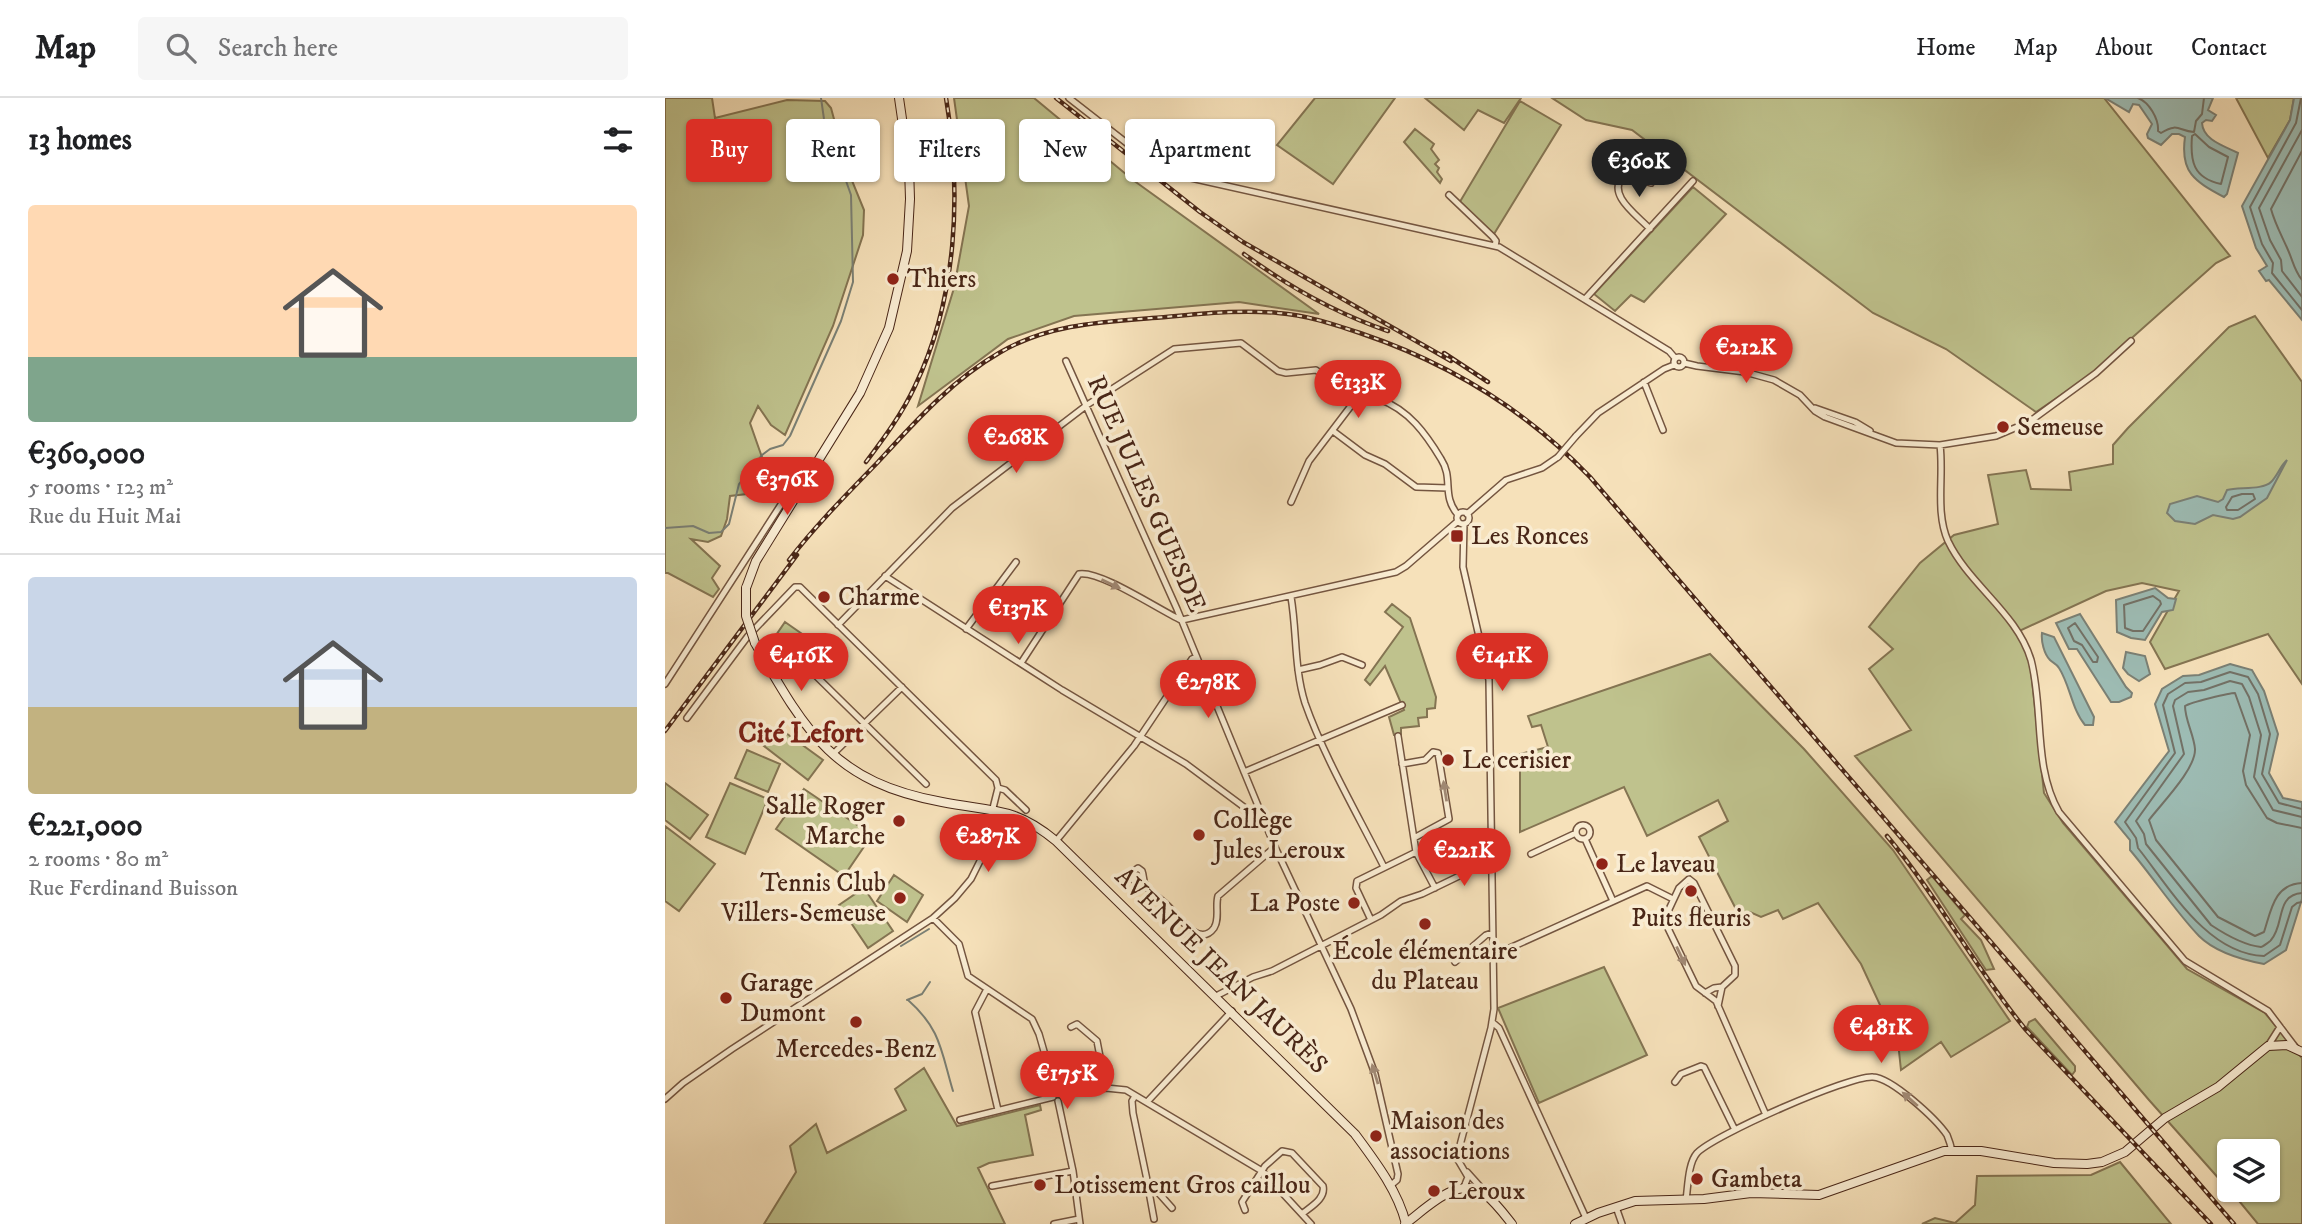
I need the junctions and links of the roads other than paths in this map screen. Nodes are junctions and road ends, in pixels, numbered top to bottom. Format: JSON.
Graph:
{"nodes":[{"id":1,"x":899,"y":98,"type":"edge"},
{"id":2,"x":1069,"y":98,"type":"edge"},
{"id":3,"x":1693,"y":181,"type":"dead end"},
{"id":4,"x":1651,"y":183,"type":"dead end"},
{"id":5,"x":1449,"y":195,"type":"dead end"},
{"id":6,"x":1650,"y":229,"type":"junction"},
{"id":7,"x":1495,"y":246,"type":"junction"},
{"id":8,"x":1585,"y":299,"type":"junction"},
{"id":9,"x":2131,"y":341,"type":"dead end"},
{"id":10,"x":1675,"y":358,"type":"junction"},
{"id":11,"x":1066,"y":361,"type":"dead end"},
{"id":12,"x":1684,"y":363,"type":"junction"},
{"id":13,"x":1674,"y":365,"type":"junction"},
{"id":14,"x":1644,"y":382,"type":"junction"},
{"id":15,"x":1360,"y":394,"type":"junction"},
{"id":16,"x":1087,"y":405,"type":"junction"},
{"id":17,"x":1663,"y":430,"type":"dead end"},
{"id":18,"x":1333,"y":431,"type":"junction"},
{"id":19,"x":1940,"y":446,"type":"junction"},
{"id":20,"x":801,"y":486,"type":"junction"},
{"id":21,"x":1448,"y":488,"type":"junction"},
{"id":22,"x":1291,"y":502,"type":"dead end"},
{"id":23,"x":1467,"y":514,"type":"junction"},
{"id":24,"x":1460,"y":520,"type":"junction"},
{"id":25,"x":1016,"y":562,"type":"dead end"},
{"id":26,"x":885,"y":576,"type":"junction"},
{"id":27,"x":1291,"y":597,"type":"junction"},
{"id":28,"x":1182,"y":620,"type":"junction"},
{"id":29,"x":838,"y":625,"type":"junction"},
{"id":30,"x":966,"y":629,"type":"junction"},
{"id":31,"x":1196,"y":657,"type":"junction"},
{"id":32,"x":1021,"y":663,"type":"junction"},
{"id":33,"x":1362,"y":665,"type":"dead end"},
{"id":34,"x":1297,"y":670,"type":"junction"},
{"id":35,"x":812,"y":672,"type":"dead end"},
{"id":36,"x":665,"y":684,"type":"edge"},
{"id":37,"x":902,"y":687,"type":"junction"},
{"id":38,"x":1402,"y":705,"type":"dead end"},
{"id":39,"x":687,"y":718,"type":"dead end"},
{"id":40,"x":864,"y":723,"type":"junction"},
{"id":41,"x":1398,"y":736,"type":"dead end"},
{"id":42,"x":1141,"y":737,"type":"junction"},
{"id":43,"x":1321,"y":740,"type":"junction"},
{"id":44,"x":833,"y":754,"type":"junction"},
{"id":45,"x":1402,"y":764,"type":"junction"},
{"id":46,"x":1244,"y":772,"type":"junction"},
{"id":47,"x":926,"y":784,"type":"dead end"},
{"id":48,"x":998,"y":788,"type":"junction"},
{"id":49,"x":993,"y":808,"type":"junction"},
{"id":50,"x":1026,"y":810,"type":"dead end"},
{"id":51,"x":1261,"y":813,"type":"junction"},
{"id":52,"x":1576,"y":833,"type":"junction"},
{"id":53,"x":1414,"y":838,"type":"junction"},
{"id":54,"x":1585,"y":839,"type":"junction"},
{"id":55,"x":1056,"y":841,"type":"junction"},
{"id":56,"x":1275,"y":847,"type":"junction"},
{"id":57,"x":1416,"y":852,"type":"junction"},
{"id":58,"x":1531,"y":854,"type":"dead end"},
{"id":59,"x":1491,"y":864,"type":"junction"},
{"id":60,"x":1384,"y":867,"type":"junction"},
{"id":61,"x":1147,"y":888,"type":"dead end"},
{"id":62,"x":1435,"y":888,"type":"junction"},
{"id":63,"x":1674,"y":899,"type":"junction"},
{"id":64,"x":1613,"y":901,"type":"junction"},
{"id":65,"x":933,"y":918,"type":"junction"},
{"id":66,"x":1371,"y":920,"type":"junction"},
{"id":67,"x":1492,"y":933,"type":"junction"},
{"id":68,"x":1321,"y":945,"type":"junction"},
{"id":69,"x":1492,"y":956,"type":"junction"},
{"id":70,"x":1455,"y":962,"type":"dead end"},
{"id":71,"x":1722,"y":987,"type":"junction"},
{"id":72,"x":987,"y":989,"type":"junction"},
{"id":73,"x":1705,"y":993,"type":"junction"},
{"id":74,"x":1216,"y":996,"type":"junction"},
{"id":75,"x":1718,"y":1006,"type":"junction"},
{"id":76,"x":1232,"y":1011,"type":"junction"},
{"id":77,"x":1492,"y":1022,"type":"junction"},
{"id":78,"x":1071,"y":1027,"type":"dead end"},
{"id":79,"x":2280,"y":1027,"type":"junction"},
{"id":80,"x":2268,"y":1046,"type":"junction"},
{"id":81,"x":2299,"y":1050,"type":"edge"},
{"id":82,"x":1675,"y":1082,"type":"dead end"},
{"id":83,"x":1106,"y":1088,"type":"junction"},
{"id":84,"x":1057,"y":1096,"type":"junction"},
{"id":85,"x":1135,"y":1096,"type":"junction"},
{"id":86,"x":665,"y":1099,"type":"edge"},
{"id":87,"x":1147,"y":1102,"type":"junction"},
{"id":88,"x":999,"y":1110,"type":"junction"},
{"id":89,"x":1766,"y":1115,"type":"junction"},
{"id":90,"x":960,"y":1120,"type":"dead end"},
{"id":91,"x":1735,"y":1130,"type":"junction"},
{"id":92,"x":1952,"y":1150,"type":"junction"},
{"id":93,"x":1073,"y":1171,"type":"junction"},
{"id":94,"x":1262,"y":1171,"type":"junction"},
{"id":95,"x":1467,"y":1172,"type":"junction"},
{"id":96,"x":1147,"y":1180,"type":"junction"},
{"id":97,"x":992,"y":1186,"type":"dead end"},
{"id":98,"x":1390,"y":1186,"type":"junction"},
{"id":99,"x":1464,"y":1187,"type":"junction"},
{"id":100,"x":1486,"y":1194,"type":"junction"},
{"id":101,"x":1686,"y":1200,"type":"junction"},
{"id":102,"x":1615,"y":1206,"type":"junction"},
{"id":103,"x":1172,"y":1208,"type":"dead end"},
{"id":104,"x":1245,"y":1210,"type":"dead end"},
{"id":105,"x":1302,"y":1214,"type":"junction"},
{"id":106,"x":1586,"y":1218,"type":"junction"},
{"id":107,"x":1154,"y":1219,"type":"dead end"},
{"id":108,"x":1079,"y":1221,"type":"edge"},
{"id":109,"x":1054,"y":1224,"type":"edge"},
{"id":110,"x":1311,"y":1224,"type":"edge"},
{"id":111,"x":1406,"y":1224,"type":"edge"},
{"id":112,"x":1512,"y":1224,"type":"edge"},
{"id":113,"x":1575,"y":1224,"type":"edge"},
{"id":114,"x":1622,"y":1224,"type":"edge"}],
"edges":[{"from":1,"to":20,"type":"main road"},
{"from":2,"to":7,"type":"street"},
{"from":3,"to":6,"type":"street"},
{"from":4,"to":6,"type":"street"},
{"from":5,"to":7,"type":"street"},
{"from":6,"to":8,"type":"street"},
{"from":7,"to":8,"type":"street"},
{"from":8,"to":10,"type":"street"},
{"from":9,"to":19,"type":"street"},
{"from":10,"to":12,"type":"street"},
{"from":10,"to":13,"type":"street"},
{"from":11,"to":16,"type":"street","name":"RUE JULES GUESDE"},
{"from":12,"to":13,"type":"street"},
{"from":12,"to":19,"type":"street"},
{"from":13,"to":14,"type":"street"},
{"from":14,"to":17,"type":"street"},
{"from":14,"to":23,"type":"street","bridge":true},
{"from":15,"to":16,"type":"street"},
{"from":15,"to":18,"type":"street"},
{"from":15,"to":21,"type":"street"},
{"from":16,"to":26,"type":"street"},
{"from":16,"to":28,"type":"street","name":"RUE JULES GUESDE"},
{"from":18,"to":21,"type":"street"},
{"from":18,"to":22,"type":"street"},
{"from":19,"to":79,"type":"street"},
{"from":20,"to":36,"type":"street"},
{"from":20,"to":44,"type":"main road","name":"AVENUE JEAN JAURÈS","bridge":true},
{"from":21,"to":24,"type":"street"},
{"from":23,"to":24,"type":"street"},
{"from":23,"to":24,"type":"street"},
{"from":24,"to":27,"type":"street"},
{"from":24,"to":59,"type":"street"},
{"from":25,"to":30,"type":"street"},
{"from":26,"to":29,"type":"street"},
{"from":26,"to":30,"type":"street"},
{"from":27,"to":28,"type":"street"},
{"from":27,"to":34,"type":"street"},
{"from":28,"to":31,"type":"street","name":"RUE JULES GUESDE"},
{"from":32,"to":28,"type":"street","one_way":true},
{"from":29,"to":37,"type":"street"},
{"from":29,"to":39,"type":"street"},
{"from":30,"to":32,"type":"street"},
{"from":31,"to":42,"type":"street"},
{"from":31,"to":46,"type":"street","name":"RUE JULES GUESDE"},
{"from":32,"to":42,"type":"street"},
{"from":33,"to":34,"type":"street"},
{"from":34,"to":43,"type":"street"},
{"from":35,"to":40,"type":"street"},
{"from":37,"to":40,"type":"street"},
{"from":37,"to":48,"type":"street"},
{"from":38,"to":43,"type":"street"},
{"from":40,"to":44,"type":"street"},
{"from":40,"to":47,"type":"street"},
{"from":41,"to":45,"type":"street"},
{"from":42,"to":51,"type":"street"},
{"from":42,"to":55,"type":"street"},
{"from":43,"to":46,"type":"street"},
{"from":43,"to":60,"type":"street"},
{"from":44,"to":49,"type":"main road","name":"AVENUE JEAN JAURÈS"},
{"from":45,"to":53,"type":"street"},
{"from":53,"to":45,"type":"street","one_way":true},
{"from":46,"to":51,"type":"street","name":"RUE JULES GUESDE"},
{"from":48,"to":49,"type":"street"},
{"from":48,"to":50,"type":"street"},
{"from":49,"to":55,"type":"main road","name":"AVENUE JEAN JAURÈS"},
{"from":49,"to":65,"type":"street"},
{"from":51,"to":56,"type":"street","name":"RUE JULES GUESDE"},
{"from":52,"to":54,"type":"street"},
{"from":52,"to":54,"type":"street"},
{"from":52,"to":58,"type":"street"},
{"from":53,"to":57,"type":"street"},
{"from":54,"to":64,"type":"street"},
{"from":55,"to":74,"type":"main road","name":"AVENUE JEAN JAURÈS"},
{"from":56,"to":61,"type":"street"},
{"from":56,"to":68,"type":"street","name":"RUE JULES GUESDE"},
{"from":57,"to":60,"type":"street"},
{"from":57,"to":62,"type":"street"},
{"from":59,"to":62,"type":"street"},
{"from":59,"to":67,"type":"street"},
{"from":60,"to":66,"type":"street"},
{"from":62,"to":66,"type":"street"},
{"from":63,"to":64,"type":"street"},
{"from":63,"to":71,"type":"street"},
{"from":63,"to":73,"type":"street","one_way":true},
{"from":64,"to":69,"type":"street"},
{"from":65,"to":72,"type":"street"},
{"from":65,"to":86,"type":"street"},
{"from":66,"to":68,"type":"street"},
{"from":67,"to":69,"type":"street"},
{"from":67,"to":70,"type":"street"},
{"from":68,"to":74,"type":"street"},
{"from":98,"to":68,"type":"street","name":"RUE JULES GUESDE","one_way":true},
{"from":69,"to":77,"type":"street"},
{"from":71,"to":73,"type":"street"},
{"from":71,"to":75,"type":"street"},
{"from":72,"to":84,"type":"street"},
{"from":72,"to":88,"type":"street"},
{"from":73,"to":75,"type":"street"},
{"from":74,"to":76,"type":"main road","name":"AVENUE JEAN JAURÈS"},
{"from":75,"to":89,"type":"street"},
{"from":76,"to":87,"type":"street"},
{"from":76,"to":98,"type":"main road","name":"AVENUE JEAN JAURÈS"},
{"from":77,"to":95,"type":"street"},
{"from":77,"to":106,"type":"street"},
{"from":78,"to":83,"type":"street"},
{"from":79,"to":80,"type":"street"},
{"from":79,"to":81,"type":"street"},
{"from":80,"to":81,"type":"main road"},
{"from":80,"to":92,"type":"main road"},
{"from":82,"to":91,"type":"street"},
{"from":83,"to":84,"type":"street"},
{"from":83,"to":85,"type":"street"},
{"from":84,"to":88,"type":"street"},
{"from":84,"to":93,"type":"street"},
{"from":85,"to":87,"type":"street"},
{"from":85,"to":96,"type":"street"},
{"from":87,"to":94,"type":"street"},
{"from":88,"to":90,"type":"street"},
{"from":89,"to":91,"type":"street"},
{"from":92,"to":89,"type":"street","one_way":true},
{"from":91,"to":101,"type":"street"},
{"from":92,"to":101,"type":"main road"},
{"from":93,"to":97,"type":"street"},
{"from":93,"to":108,"type":"street"},
{"from":94,"to":104,"type":"street"},
{"from":94,"to":105,"type":"street"},
{"from":94,"to":105,"type":"street"},
{"from":95,"to":99,"type":"street"},
{"from":95,"to":100,"type":"street"},
{"from":96,"to":103,"type":"street"},
{"from":96,"to":107,"type":"street"},
{"from":98,"to":111,"type":"main road","name":"AVENUE JEAN JAURÈS"},
{"from":99,"to":100,"type":"main road"},
{"from":99,"to":111,"type":"main road"},
{"from":100,"to":112,"type":"main road"},
{"from":101,"to":102,"type":"main road"},
{"from":102,"to":106,"type":"main road"},
{"from":102,"to":114,"type":"street"},
{"from":105,"to":110,"type":"street"},
{"from":106,"to":113,"type":"main road"},
{"from":108,"to":109,"type":"street"}]}
